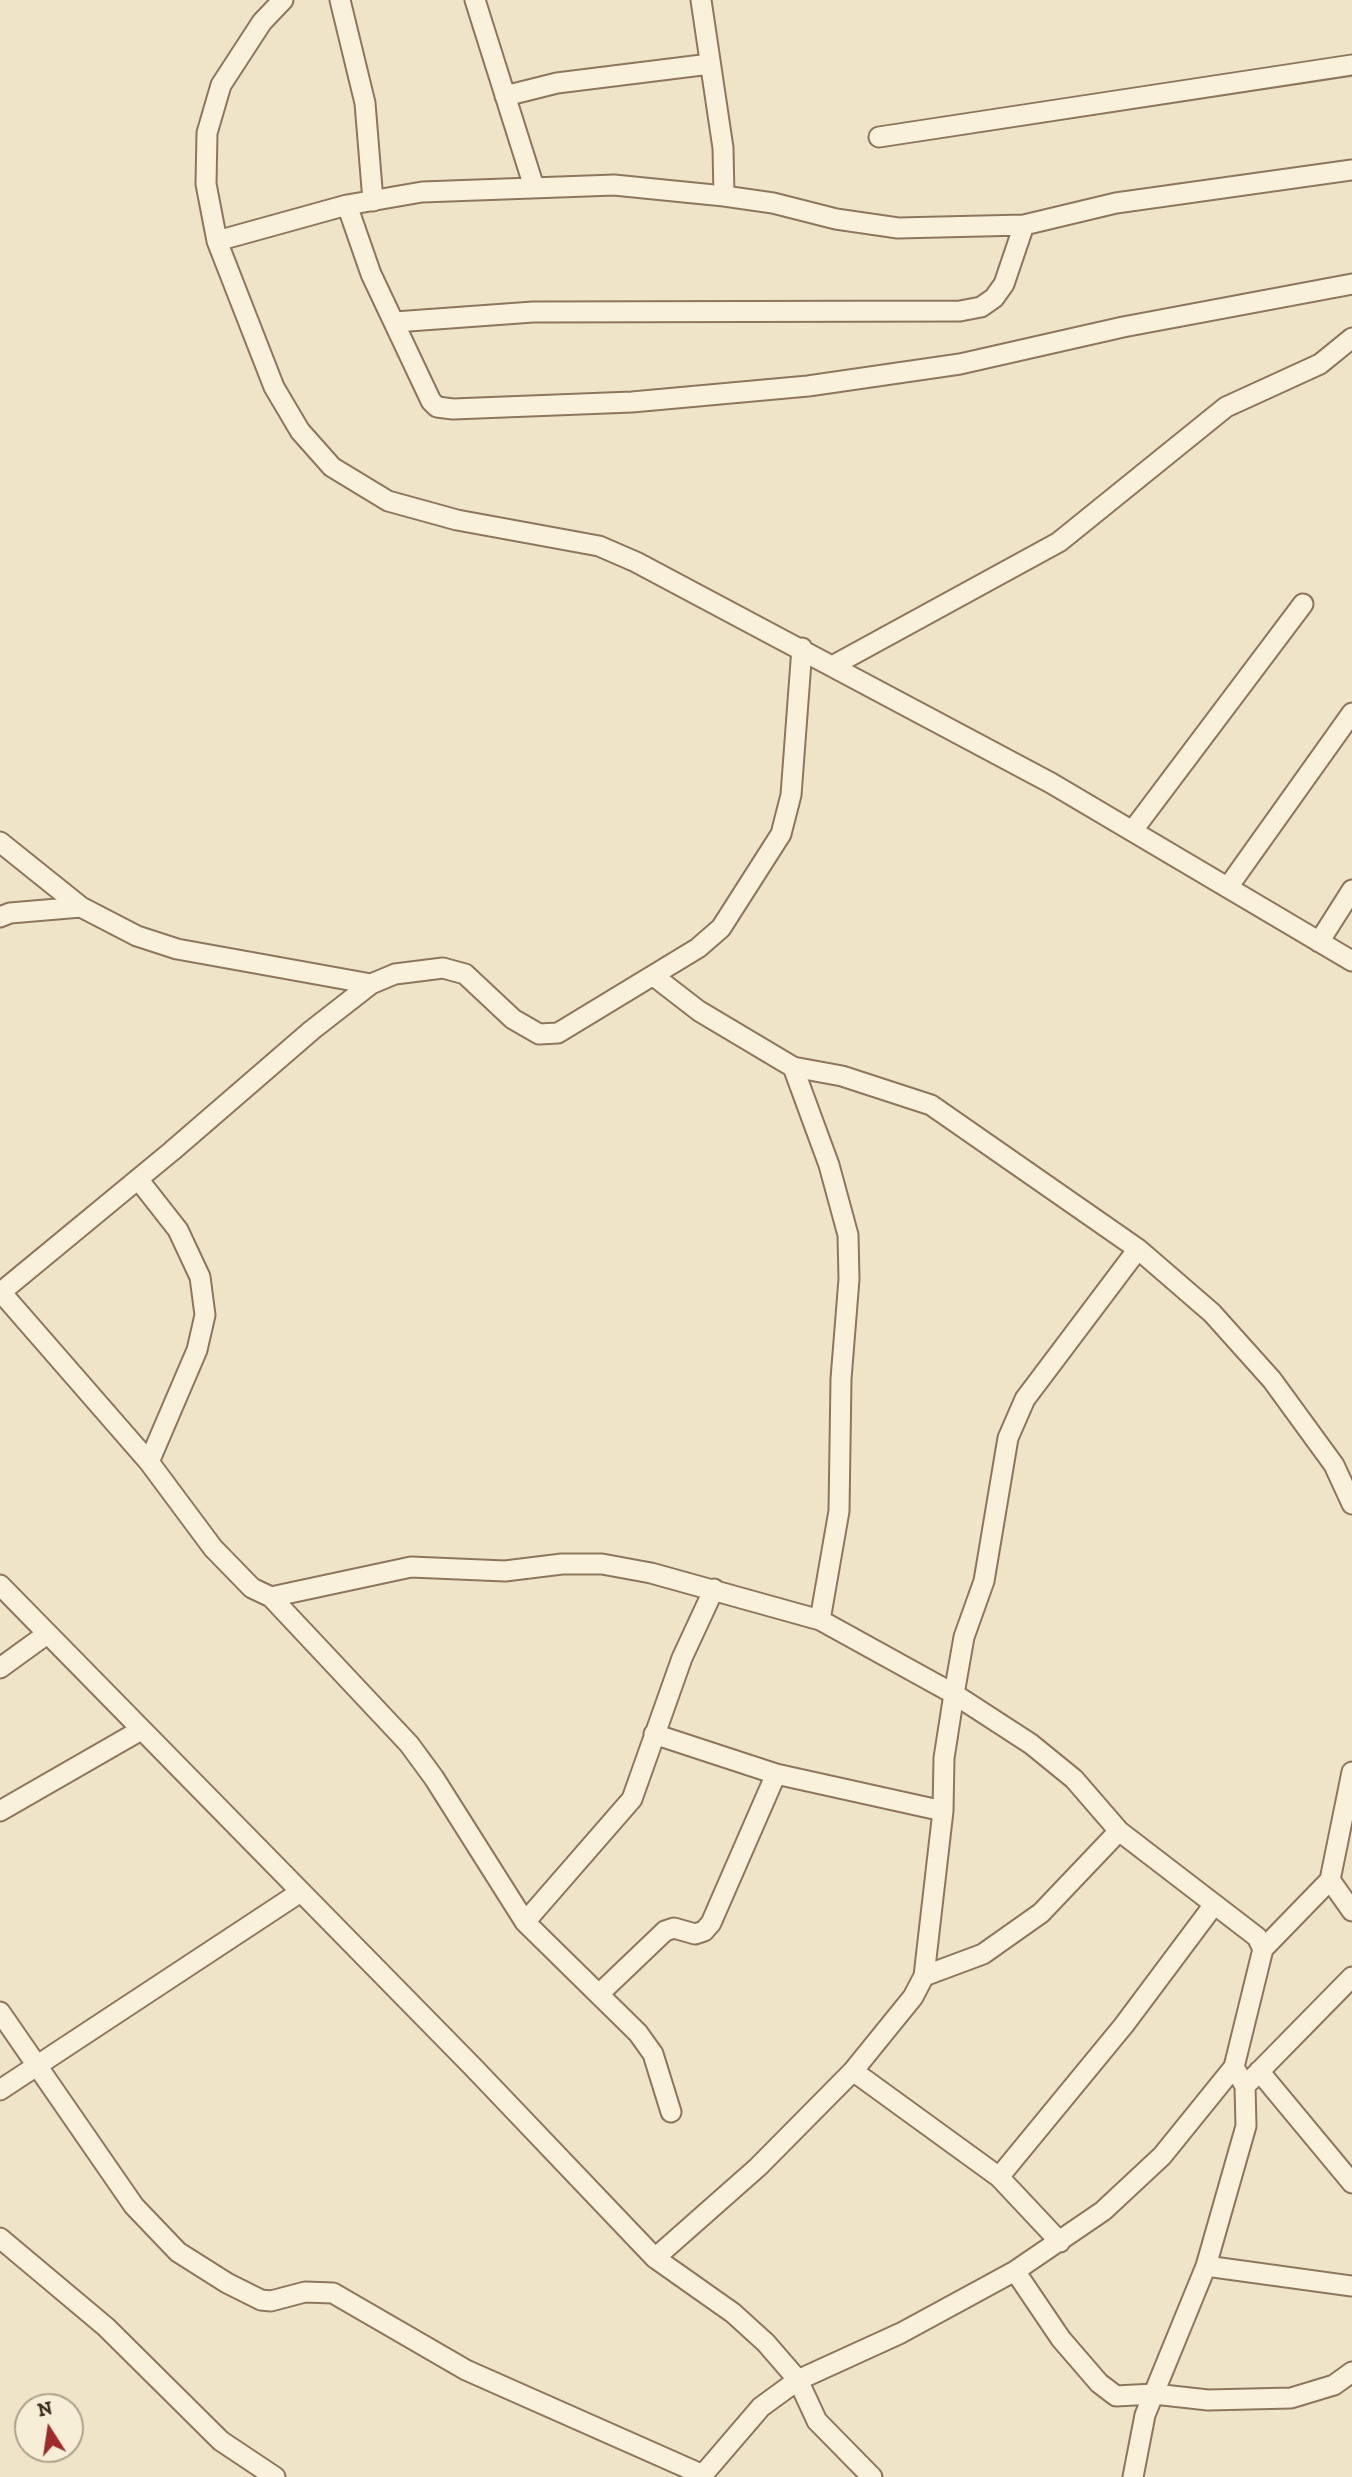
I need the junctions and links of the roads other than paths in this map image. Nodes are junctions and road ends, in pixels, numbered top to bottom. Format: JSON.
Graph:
{"nodes":[{"id":1,"x":282,"y":0,"type":"edge"},
{"id":2,"x":340,"y":0,"type":"edge"},
{"id":3,"x":475,"y":0,"type":"edge"},
{"id":4,"x":701,"y":0,"type":"edge"},
{"id":5,"x":710,"y":65,"type":"junction"},
{"id":6,"x":1352,"y":65,"type":"edge"},
{"id":7,"x":505,"y":96,"type":"junction"},
{"id":8,"x":879,"y":137,"type":"dead end"},
{"id":9,"x":1352,"y":170,"type":"edge"},
{"id":10,"x":534,"y":187,"type":"junction"},
{"id":11,"x":724,"y":196,"type":"junction"},
{"id":12,"x":373,"y":201,"type":"junction"},
{"id":13,"x":347,"y":205,"type":"junction"},
{"id":14,"x":1024,"y":225,"type":"junction"},
{"id":15,"x":217,"y":241,"type":"junction"},
{"id":16,"x":1352,"y":284,"type":"edge"},
{"id":17,"x":395,"y":322,"type":"junction"},
{"id":18,"x":1352,"y":338,"type":"edge"},
{"id":19,"x":1303,"y":604,"type":"dead end"},
{"id":20,"x":802,"y":648,"type":"junction"},
{"id":21,"x":834,"y":665,"type":"junction"},
{"id":22,"x":1352,"y":713,"type":"edge"},
{"id":23,"x":1133,"y":830,"type":"junction"},
{"id":24,"x":0,"y":842,"type":"edge"},
{"id":25,"x":1228,"y":887,"type":"junction"},
{"id":26,"x":1352,"y":890,"type":"edge"},
{"id":27,"x":80,"y":907,"type":"junction"},
{"id":28,"x":0,"y":917,"type":"edge"},
{"id":29,"x":1320,"y":942,"type":"junction"},
{"id":30,"x":1352,"y":961,"type":"edge"},
{"id":31,"x":655,"y":977,"type":"junction"},
{"id":32,"x":371,"y":984,"type":"junction"},
{"id":33,"x":793,"y":1066,"type":"junction"},
{"id":34,"x":138,"y":1179,"type":"junction"},
{"id":35,"x":1138,"y":1249,"type":"junction"},
{"id":36,"x":0,"y":1292,"type":"edge"},
{"id":37,"x":149,"y":1462,"type":"junction"},
{"id":38,"x":1352,"y":1504,"type":"edge"},
{"id":39,"x":0,"y":1586,"type":"edge"},
{"id":40,"x":714,"y":1589,"type":"junction"},
{"id":41,"x":271,"y":1597,"type":"junction"},
{"id":42,"x":820,"y":1620,"type":"junction"},
{"id":43,"x":47,"y":1634,"type":"junction"},
{"id":44,"x":0,"y":1668,"type":"edge"},
{"id":45,"x":954,"y":1694,"type":"junction"},
{"id":46,"x":141,"y":1730,"type":"junction"},
{"id":47,"x":654,"y":1734,"type":"junction"},
{"id":48,"x":1352,"y":1772,"type":"edge"},
{"id":49,"x":776,"y":1774,"type":"junction"},
{"id":50,"x":0,"y":1811,"type":"edge"},
{"id":51,"x":943,"y":1811,"type":"junction"},
{"id":52,"x":1119,"y":1831,"type":"junction"},
{"id":53,"x":1330,"y":1880,"type":"junction"},
{"id":54,"x":299,"y":1893,"type":"junction"},
{"id":55,"x":1213,"y":1906,"type":"junction"},
{"id":56,"x":1351,"y":1908,"type":"edge"},
{"id":57,"x":525,"y":1922,"type":"junction"},
{"id":58,"x":1264,"y":1949,"type":"junction"},
{"id":59,"x":924,"y":1976,"type":"junction"},
{"id":60,"x":1352,"y":1977,"type":"edge"},
{"id":61,"x":599,"y":1994,"type":"junction"},
{"id":62,"x":0,"y":2012,"type":"edge"},
{"id":63,"x":36,"y":2064,"type":"junction"},
{"id":64,"x":1234,"y":2067,"type":"junction"},
{"id":65,"x":853,"y":2071,"type":"junction"},
{"id":66,"x":1252,"y":2078,"type":"junction"},
{"id":67,"x":0,"y":2090,"type":"edge"},
{"id":68,"x":671,"y":2112,"type":"dead end"},
{"id":69,"x":999,"y":2177,"type":"junction"},
{"id":70,"x":1352,"y":2183,"type":"edge"},
{"id":71,"x":0,"y":2238,"type":"edge"},
{"id":72,"x":1060,"y":2242,"type":"junction"},
{"id":73,"x":655,"y":2258,"type":"junction"},
{"id":74,"x":1206,"y":2266,"type":"junction"},
{"id":75,"x":1015,"y":2271,"type":"junction"},
{"id":76,"x":1352,"y":2286,"type":"edge"},
{"id":77,"x":1352,"y":2372,"type":"edge"},
{"id":78,"x":798,"y":2380,"type":"junction"},
{"id":79,"x":1154,"y":2394,"type":"junction"},
{"id":80,"x":702,"y":2476,"type":"edge"},
{"id":81,"x":275,"y":2477,"type":"edge"},
{"id":82,"x":872,"y":2477,"type":"edge"},
{"id":83,"x":1133,"y":2477,"type":"edge"}],
"edges":[{"from":1,"to":15,"type":"street"},
{"from":2,"to":12,"type":"street"},
{"from":3,"to":7,"type":"street"},
{"from":4,"to":5,"type":"street"},
{"from":5,"to":7,"type":"street"},
{"from":5,"to":11,"type":"street"},
{"from":6,"to":8,"type":"street"},
{"from":7,"to":10,"type":"street"},
{"from":9,"to":14,"type":"street"},
{"from":10,"to":11,"type":"street"},
{"from":10,"to":12,"type":"street"},
{"from":11,"to":14,"type":"street"},
{"from":12,"to":13,"type":"street"},
{"from":13,"to":15,"type":"street"},
{"from":13,"to":17,"type":"street"},
{"from":14,"to":17,"type":"street"},
{"from":15,"to":20,"type":"street"},
{"from":16,"to":17,"type":"street"},
{"from":18,"to":21,"type":"street"},
{"from":19,"to":23,"type":"street"},
{"from":20,"to":21,"type":"street"},
{"from":20,"to":31,"type":"street"},
{"from":21,"to":23,"type":"street"},
{"from":22,"to":25,"type":"street"},
{"from":23,"to":25,"type":"street"},
{"from":24,"to":27,"type":"street"},
{"from":25,"to":29,"type":"street"},
{"from":26,"to":29,"type":"street"},
{"from":27,"to":28,"type":"street"},
{"from":27,"to":32,"type":"street"},
{"from":29,"to":30,"type":"street"},
{"from":31,"to":32,"type":"street"},
{"from":31,"to":33,"type":"street"},
{"from":32,"to":34,"type":"street"},
{"from":33,"to":35,"type":"street"},
{"from":33,"to":42,"type":"street"},
{"from":34,"to":36,"type":"street"},
{"from":34,"to":37,"type":"street"},
{"from":35,"to":38,"type":"street"},
{"from":35,"to":45,"type":"street"},
{"from":36,"to":37,"type":"street"},
{"from":37,"to":41,"type":"street"},
{"from":39,"to":43,"type":"street"},
{"from":40,"to":41,"type":"street"},
{"from":40,"to":42,"type":"street"},
{"from":40,"to":47,"type":"street"},
{"from":41,"to":57,"type":"street"},
{"from":42,"to":45,"type":"street"},
{"from":43,"to":44,"type":"street"},
{"from":43,"to":46,"type":"street"},
{"from":45,"to":51,"type":"street"},
{"from":45,"to":52,"type":"street"},
{"from":46,"to":50,"type":"street"},
{"from":46,"to":54,"type":"street"},
{"from":47,"to":49,"type":"street"},
{"from":47,"to":57,"type":"street"},
{"from":48,"to":53,"type":"street"},
{"from":49,"to":51,"type":"street"},
{"from":49,"to":61,"type":"street"},
{"from":51,"to":59,"type":"street"},
{"from":52,"to":55,"type":"street"},
{"from":52,"to":59,"type":"street"},
{"from":53,"to":56,"type":"street"},
{"from":53,"to":58,"type":"street"},
{"from":54,"to":63,"type":"street"},
{"from":54,"to":73,"type":"street"},
{"from":55,"to":58,"type":"street"},
{"from":55,"to":69,"type":"street"},
{"from":57,"to":61,"type":"street"},
{"from":58,"to":64,"type":"street"},
{"from":59,"to":65,"type":"street"},
{"from":60,"to":66,"type":"street"},
{"from":61,"to":68,"type":"street"},
{"from":62,"to":63,"type":"street"},
{"from":63,"to":67,"type":"street"},
{"from":63,"to":80,"type":"street"},
{"from":64,"to":66,"type":"street"},
{"from":64,"to":72,"type":"street"},
{"from":65,"to":69,"type":"street"},
{"from":65,"to":73,"type":"street"},
{"from":66,"to":70,"type":"street"},
{"from":66,"to":74,"type":"street"},
{"from":69,"to":72,"type":"street"},
{"from":71,"to":81,"type":"street"},
{"from":72,"to":75,"type":"street"},
{"from":73,"to":78,"type":"street"},
{"from":74,"to":76,"type":"street"},
{"from":74,"to":79,"type":"street"},
{"from":75,"to":78,"type":"street"},
{"from":75,"to":79,"type":"street"},
{"from":77,"to":79,"type":"street"},
{"from":78,"to":80,"type":"street"},
{"from":78,"to":82,"type":"street"},
{"from":79,"to":83,"type":"street"}]}
